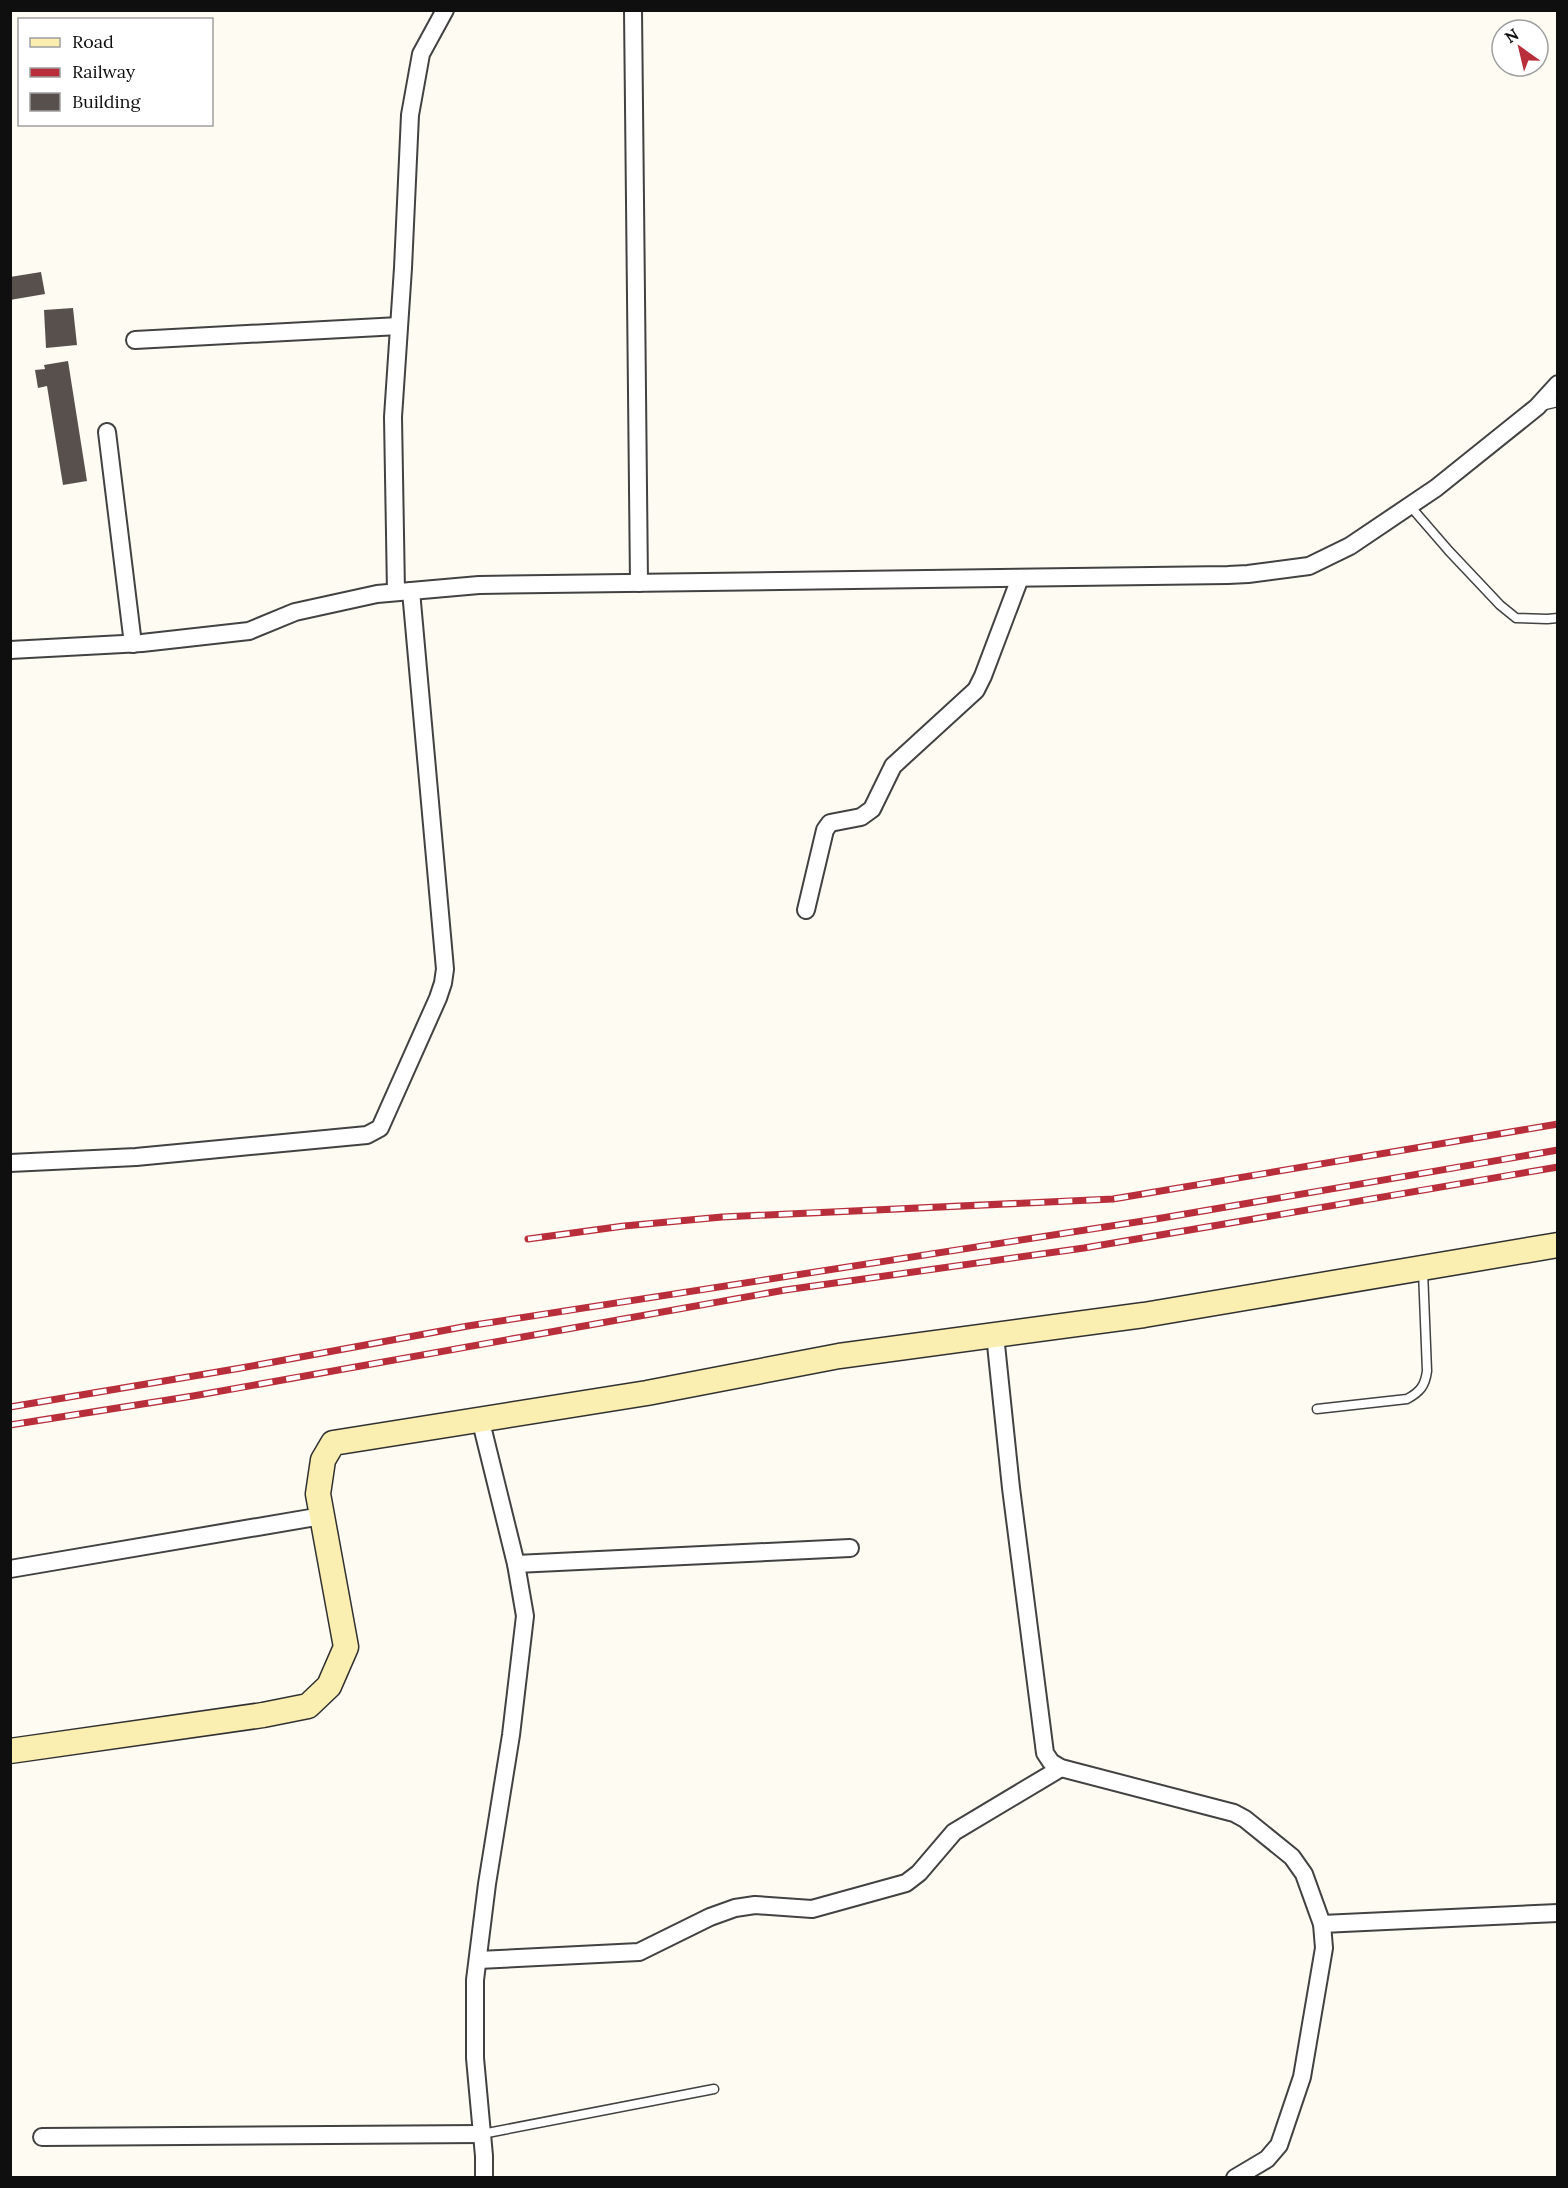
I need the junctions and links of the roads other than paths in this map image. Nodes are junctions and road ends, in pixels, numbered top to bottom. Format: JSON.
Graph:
{"nodes":[{"id":1,"x":445,"y":10,"type":"edge"},
{"id":2,"x":633,"y":10,"type":"edge"},
{"id":3,"x":399,"y":326,"type":"junction"},
{"id":4,"x":135,"y":340,"type":"dead end"},
{"id":5,"x":1557,"y":384,"type":"edge"},
{"id":6,"x":1557,"y":402,"type":"edge"},
{"id":7,"x":1537,"y":407,"type":"junction"},
{"id":8,"x":106,"y":432,"type":"dead end"},
{"id":9,"x":1410,"y":506,"type":"junction"},
{"id":10,"x":1020,"y":578,"type":"junction"},
{"id":11,"x":639,"y":583,"type":"junction"},
{"id":12,"x":404,"y":592,"type":"junction"},
{"id":13,"x":1557,"y":618,"type":"edge"},
{"id":14,"x":133,"y":644,"type":"junction"},
{"id":15,"x":10,"y":650,"type":"edge"},
{"id":16,"x":806,"y":910,"type":"dead end"},
{"id":17,"x":10,"y":1163,"type":"edge"},
{"id":18,"x":1557,"y":1245,"type":"edge"},
{"id":19,"x":1423,"y":1267,"type":"junction"},
{"id":20,"x":995,"y":1335,"type":"junction"},
{"id":21,"x":1317,"y":1409,"type":"dead end"},
{"id":22,"x":480,"y":1418,"type":"junction"},
{"id":23,"x":322,"y":1516,"type":"junction"},
{"id":24,"x":850,"y":1548,"type":"dead end"},
{"id":25,"x":516,"y":1564,"type":"junction"},
{"id":26,"x":10,"y":1569,"type":"edge"},
{"id":27,"x":10,"y":1751,"type":"edge"},
{"id":28,"x":1061,"y":1768,"type":"junction"},
{"id":29,"x":1557,"y":1913,"type":"edge"},
{"id":30,"x":1322,"y":1924,"type":"junction"},
{"id":31,"x":478,"y":1959,"type":"junction"},
{"id":32,"x":714,"y":2089,"type":"dead end"},
{"id":33,"x":482,"y":2134,"type":"junction"},
{"id":34,"x":42,"y":2137,"type":"dead end"},
{"id":35,"x":484,"y":2178,"type":"edge"},
{"id":36,"x":1235,"y":2178,"type":"edge"}],
"edges":[{"from":1,"to":3,"type":"street"},
{"from":2,"to":11,"type":"street"},
{"from":3,"to":4,"type":"street"},
{"from":3,"to":12,"type":"street"},
{"from":5,"to":7,"type":"street"},
{"from":6,"to":7,"type":"lane"},
{"from":7,"to":9,"type":"street"},
{"from":8,"to":14,"type":"street"},
{"from":9,"to":10,"type":"street"},
{"from":9,"to":13,"type":"lane"},
{"from":10,"to":11,"type":"street"},
{"from":10,"to":16,"type":"street"},
{"from":11,"to":12,"type":"street"},
{"from":12,"to":14,"type":"street"},
{"from":12,"to":17,"type":"street"},
{"from":14,"to":15,"type":"street"},
{"from":18,"to":19,"type":"street"},
{"from":19,"to":20,"type":"street"},
{"from":19,"to":21,"type":"lane"},
{"from":20,"to":22,"type":"street"},
{"from":20,"to":28,"type":"street"},
{"from":22,"to":23,"type":"street"},
{"from":22,"to":25,"type":"street"},
{"from":23,"to":26,"type":"street"},
{"from":23,"to":27,"type":"street"},
{"from":24,"to":25,"type":"street"},
{"from":25,"to":31,"type":"street"},
{"from":28,"to":30,"type":"street"},
{"from":28,"to":31,"type":"street"},
{"from":29,"to":30,"type":"street"},
{"from":30,"to":36,"type":"street"},
{"from":31,"to":33,"type":"street"},
{"from":32,"to":33,"type":"lane"},
{"from":33,"to":34,"type":"street"},
{"from":33,"to":35,"type":"street"}]}
